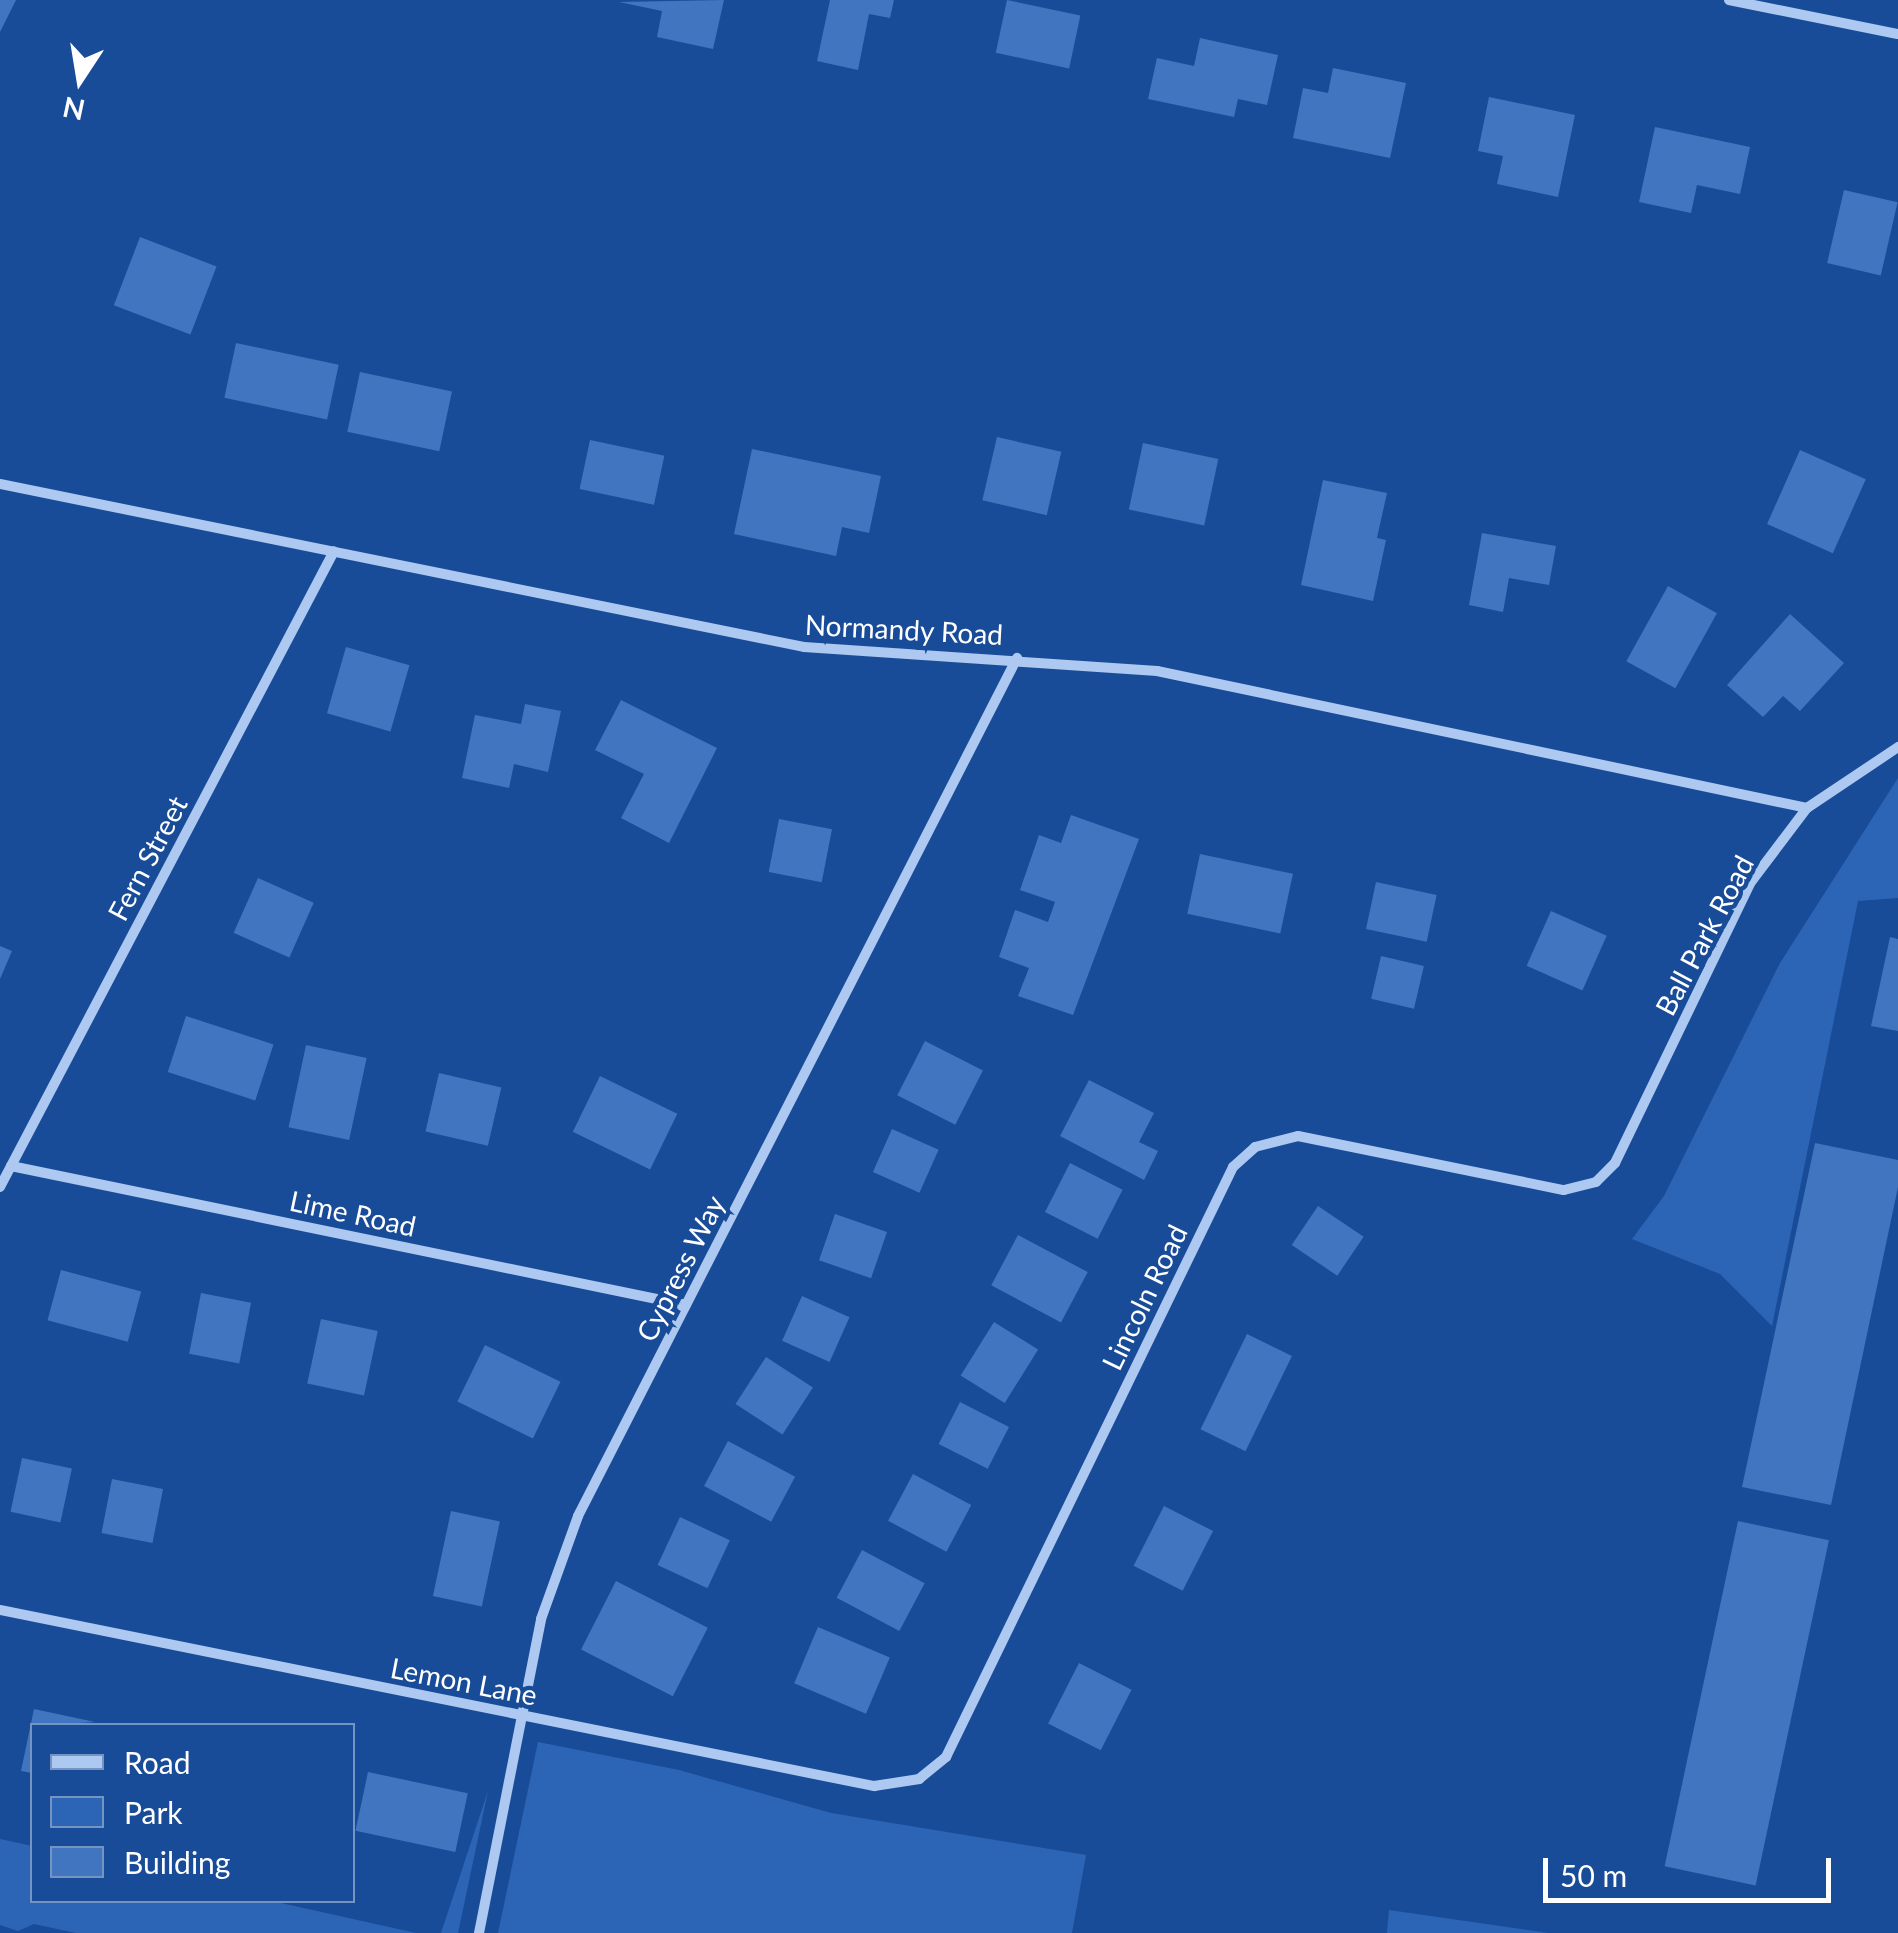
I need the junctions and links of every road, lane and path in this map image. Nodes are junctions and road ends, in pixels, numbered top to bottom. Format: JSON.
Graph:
{"nodes":[{"id":1,"x":1729,"y":0,"type":"edge"},
{"id":2,"x":1898,"y":34,"type":"edge"},
{"id":3,"x":0,"y":484,"type":"edge"},
{"id":4,"x":334,"y":551,"type":"junction"},
{"id":5,"x":1018,"y":658,"type":"junction"},
{"id":6,"x":1898,"y":747,"type":"edge"},
{"id":7,"x":1808,"y":808,"type":"junction"},
{"id":8,"x":11,"y":1166,"type":"junction"},
{"id":9,"x":1596,"y":1182,"type":"joint"},
{"id":10,"x":0,"y":1187,"type":"edge"},
{"id":11,"x":686,"y":1305,"type":"junction"},
{"id":12,"x":0,"y":1610,"type":"edge"},
{"id":13,"x":523,"y":1716,"type":"junction"},
{"id":14,"x":919,"y":1779,"type":"joint"},
{"id":15,"x":479,"y":1933,"type":"edge"}],
"edges":[{"from":1,"to":2,"type":"street"},
{"from":3,"to":4,"type":"street","name":"Normandy Road"},
{"from":4,"to":5,"type":"street","name":"Normandy Road"},
{"from":4,"to":8,"type":"street","name":"Fern Street"},
{"from":5,"to":7,"type":"street","name":"Normandy Road"},
{"from":5,"to":11,"type":"street","name":"Cypress Way"},
{"from":6,"to":7,"type":"street","name":"Ball Park Road"},
{"from":7,"to":9,"type":"street","name":"Ball Park Road"},
{"from":8,"to":10,"type":"street","name":"Fern Street"},
{"from":8,"to":11,"type":"street","name":"Lime Road"},
{"from":9,"to":14,"type":"street","name":"Lincoln Road"},
{"from":11,"to":13,"type":"street","name":"Cypress Way"},
{"from":12,"to":13,"type":"street","name":"Lemon Lane"},
{"from":13,"to":14,"type":"street","name":"Lemon Lane"},
{"from":13,"to":15,"type":"street","name":"Cypress Way"}]}
